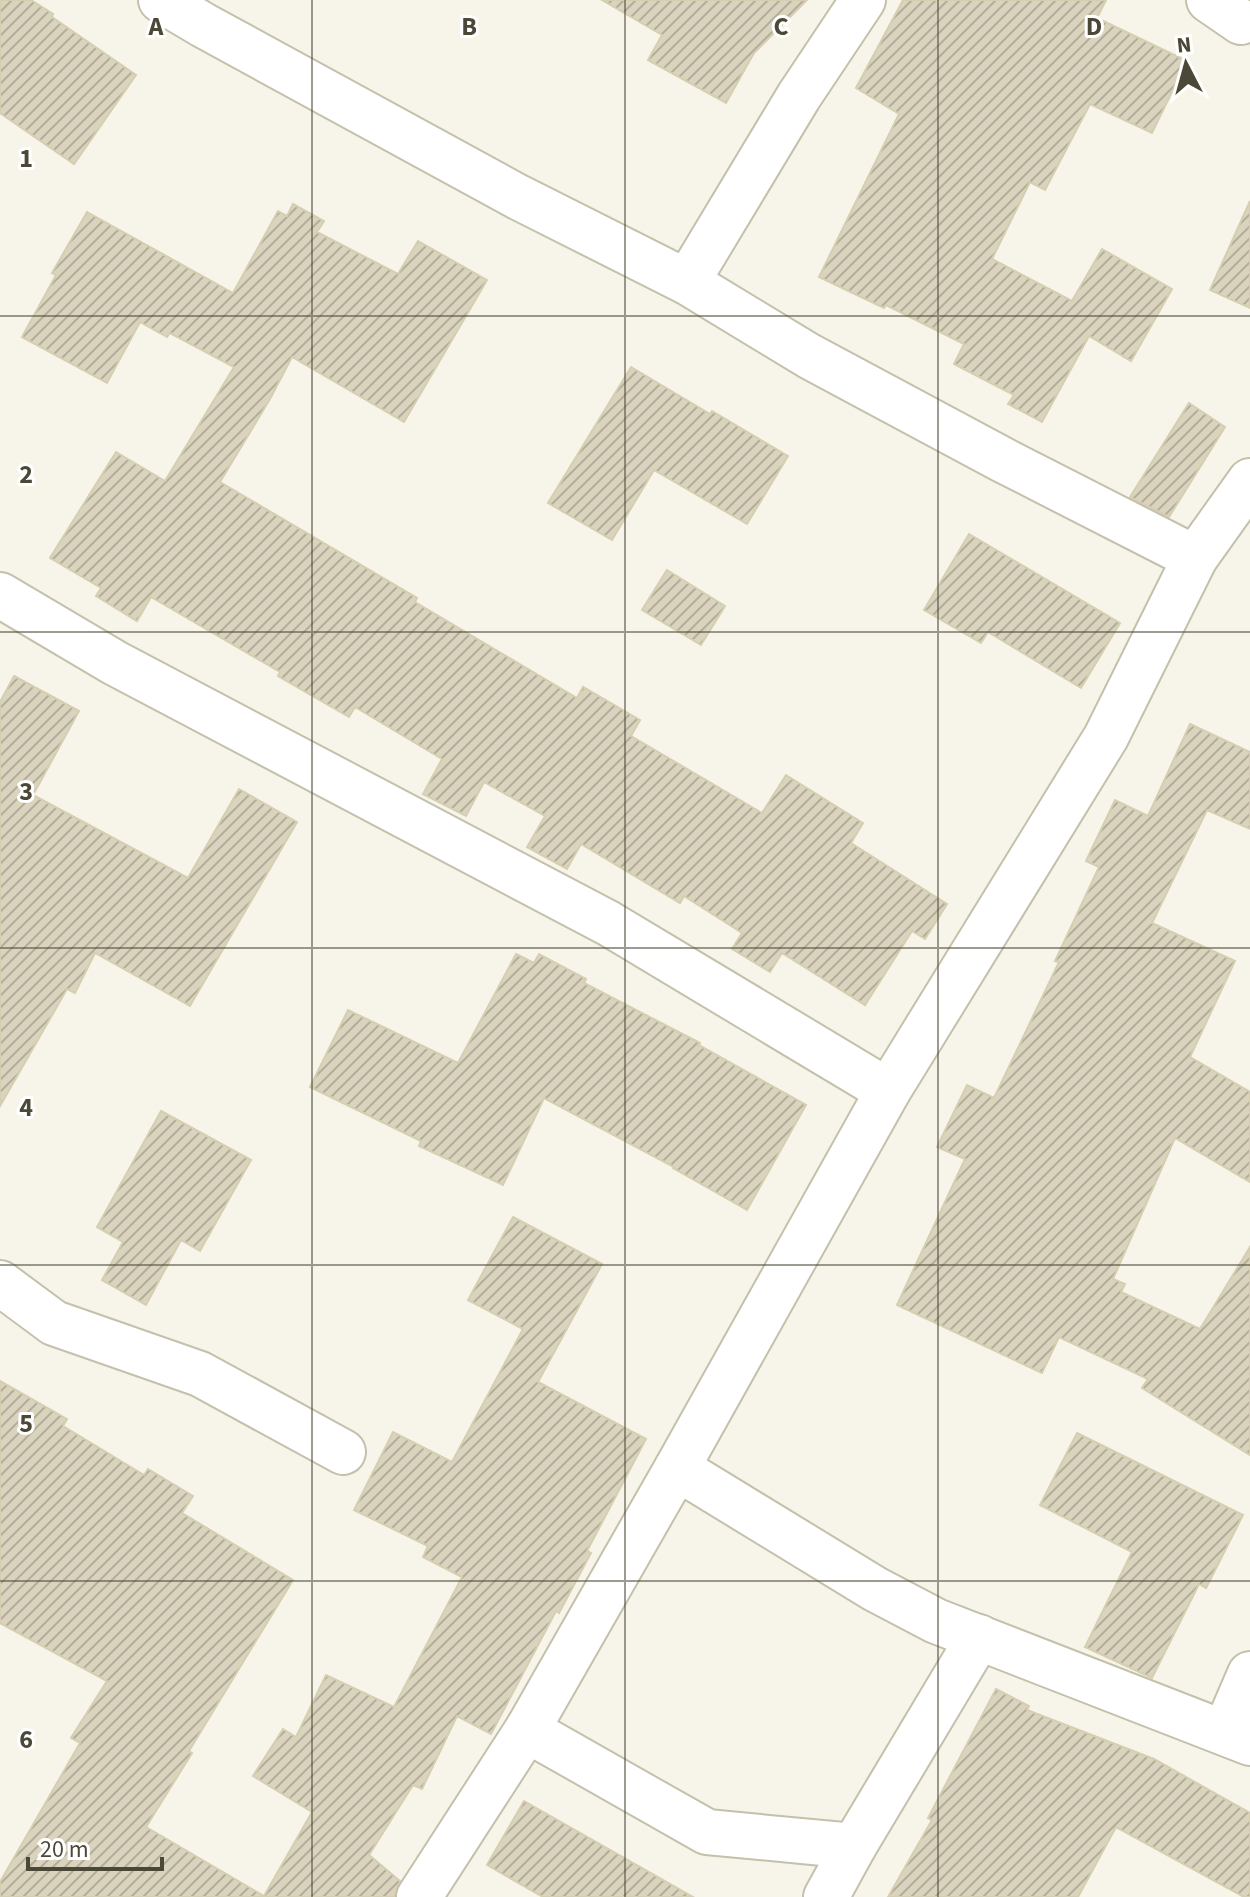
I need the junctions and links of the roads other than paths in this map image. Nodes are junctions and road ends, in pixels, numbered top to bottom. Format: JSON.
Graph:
{"nodes":[{"id":1,"x":161,"y":0,"type":"edge"},
{"id":2,"x":863,"y":0,"type":"edge"},
{"id":3,"x":687,"y":282,"type":"junction"},
{"id":4,"x":1250,"y":481,"type":"edge"},
{"id":5,"x":1195,"y":558,"type":"junction"},
{"id":6,"x":0,"y":595,"type":"edge"},
{"id":7,"x":888,"y":1091,"type":"junction"},
{"id":8,"x":0,"y":1283,"type":"edge"},
{"id":9,"x":343,"y":1452,"type":"dead end"},
{"id":10,"x":677,"y":1468,"type":"junction"},
{"id":11,"x":979,"y":1637,"type":"junction"},
{"id":12,"x":1250,"y":1674,"type":"edge"},
{"id":13,"x":527,"y":1730,"type":"junction"},
{"id":14,"x":1238,"y":1738,"type":"edge"},
{"id":15,"x":854,"y":1846,"type":"junction"},
{"id":16,"x":419,"y":1897,"type":"edge"},
{"id":17,"x":826,"y":1897,"type":"edge"}],
"edges":[{"from":1,"to":3,"type":"street"},
{"from":2,"to":3,"type":"street"},
{"from":3,"to":5,"type":"street"},
{"from":4,"to":5,"type":"street"},
{"from":5,"to":7,"type":"street"},
{"from":6,"to":7,"type":"street"},
{"from":7,"to":10,"type":"street"},
{"from":8,"to":9,"type":"street"},
{"from":10,"to":11,"type":"street"},
{"from":10,"to":13,"type":"street"},
{"from":11,"to":14,"type":"street"},
{"from":11,"to":15,"type":"street"},
{"from":12,"to":14,"type":"street"},
{"from":13,"to":15,"type":"street"},
{"from":13,"to":16,"type":"street"},
{"from":15,"to":17,"type":"street"}]}
